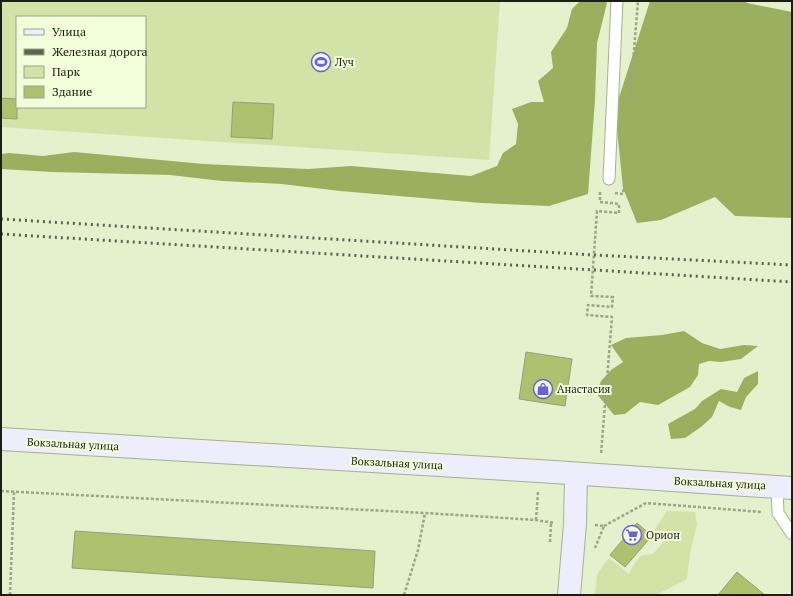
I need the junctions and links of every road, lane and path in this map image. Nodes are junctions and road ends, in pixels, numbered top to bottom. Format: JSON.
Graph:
{"nodes":[{"id":1,"x":617,"y":1,"type":"edge"},
{"id":2,"x":609,"y":179,"type":"dead end"},
{"id":3,"x":600,"y":192,"type":"dead end"},
{"id":4,"x":608,"y":193,"type":"dead end"},
{"id":5,"x":623,"y":194,"type":"dead end"},
{"id":6,"x":1,"y":440,"type":"edge"},
{"id":7,"x":601,"y":455,"type":"dead end"},
{"id":8,"x":576,"y":474,"type":"junction"},
{"id":9,"x":785,"y":487,"type":"edge"},
{"id":10,"x":1,"y":491,"type":"edge"},
{"id":11,"x":14,"y":492,"type":"junction"},
{"id":12,"x":425,"y":513,"type":"junction"},
{"id":13,"x":778,"y":513,"type":"junction"},
{"id":14,"x":575,"y":524,"type":"junction"},
{"id":15,"x":604,"y":526,"type":"junction"},
{"id":16,"x":792,"y":534,"type":"edge"},
{"id":17,"x":593,"y":553,"type":"dead end"},
{"id":18,"x":10,"y":595,"type":"edge"},
{"id":19,"x":404,"y":595,"type":"edge"},
{"id":20,"x":569,"y":595,"type":"edge"}],
"edges":[{"from":1,"to":2,"type":"lane"},
{"from":3,"to":7,"type":"path"},
{"from":4,"to":5,"type":"path"},
{"from":6,"to":8,"type":"street","name":"Вокзальная улица"},
{"from":8,"to":9,"type":"street","name":"Вокзальная улица"},
{"from":8,"to":14,"type":"street"},
{"from":9,"to":13,"type":"lane"},
{"from":10,"to":11,"type":"path"},
{"from":11,"to":12,"type":"path"},
{"from":11,"to":18,"type":"path"},
{"from":12,"to":14,"type":"path"},
{"from":12,"to":19,"type":"path"},
{"from":13,"to":15,"type":"path"},
{"from":13,"to":16,"type":"lane"},
{"from":14,"to":15,"type":"path"},
{"from":14,"to":20,"type":"street"},
{"from":15,"to":17,"type":"path"}]}
